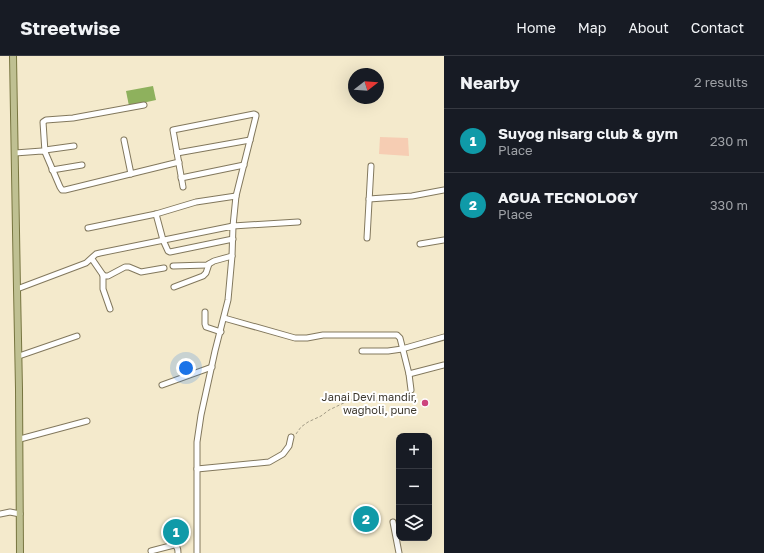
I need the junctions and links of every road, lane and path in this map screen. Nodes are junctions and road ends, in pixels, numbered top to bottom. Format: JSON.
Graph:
{"nodes":[{"id":1,"x":13,"y":56,"type":"edge"},
{"id":2,"x":144,"y":105,"type":"dead end"},
{"id":3,"x":124,"y":140,"type":"dead end"},
{"id":4,"x":250,"y":140,"type":"junction"},
{"id":5,"x":74,"y":146,"type":"dead end"},
{"id":6,"x":45,"y":151,"type":"junction"},
{"id":7,"x":15,"y":153,"type":"junction"},
{"id":8,"x":177,"y":153,"type":"junction"},
{"id":9,"x":179,"y":162,"type":"junction"},
{"id":10,"x":82,"y":165,"type":"dead end"},
{"id":11,"x":244,"y":165,"type":"junction"},
{"id":12,"x":371,"y":166,"type":"dead end"},
{"id":13,"x":52,"y":170,"type":"junction"},
{"id":14,"x":131,"y":174,"type":"junction"},
{"id":15,"x":181,"y":178,"type":"junction"},
{"id":16,"x":183,"y":187,"type":"dead end"},
{"id":17,"x":444,"y":190,"type":"edge"},
{"id":18,"x":236,"y":196,"type":"junction"},
{"id":19,"x":369,"y":199,"type":"junction"},
{"id":20,"x":156,"y":214,"type":"junction"},
{"id":21,"x":298,"y":222,"type":"dead end"},
{"id":22,"x":232,"y":226,"type":"junction"},
{"id":23,"x":88,"y":228,"type":"dead end"},
{"id":24,"x":367,"y":238,"type":"dead end"},
{"id":25,"x":232,"y":239,"type":"junction"},
{"id":26,"x":163,"y":240,"type":"junction"},
{"id":27,"x":444,"y":240,"type":"edge"},
{"id":28,"x":420,"y":244,"type":"dead end"},
{"id":29,"x":232,"y":256,"type":"junction"},
{"id":30,"x":92,"y":259,"type":"junction"},
{"id":31,"x":209,"y":264,"type":"junction"},
{"id":32,"x":173,"y":266,"type":"dead end"},
{"id":33,"x":164,"y":268,"type":"dead end"},
{"id":34,"x":102,"y":275,"type":"junction"},
{"id":35,"x":174,"y":287,"type":"dead end"},
{"id":36,"x":16,"y":289,"type":"junction"},
{"id":37,"x":110,"y":309,"type":"dead end"},
{"id":38,"x":205,"y":312,"type":"dead end"},
{"id":39,"x":224,"y":318,"type":"junction"},
{"id":40,"x":220,"y":332,"type":"junction"},
{"id":41,"x":77,"y":336,"type":"dead end"},
{"id":42,"x":444,"y":337,"type":"edge"},
{"id":43,"x":402,"y":349,"type":"junction"},
{"id":44,"x":362,"y":351,"type":"dead end"},
{"id":45,"x":19,"y":356,"type":"junction"},
{"id":46,"x":444,"y":365,"type":"edge"},
{"id":47,"x":212,"y":367,"type":"junction"},
{"id":48,"x":409,"y":374,"type":"junction"},
{"id":49,"x":162,"y":385,"type":"dead end"},
{"id":50,"x":411,"y":390,"type":"dead end"},
{"id":51,"x":392,"y":401,"type":"dead end"},
{"id":52,"x":87,"y":421,"type":"dead end"},
{"id":53,"x":291,"y":437,"type":"joint"},
{"id":54,"x":20,"y":439,"type":"junction"},
{"id":55,"x":197,"y":469,"type":"junction"},
{"id":56,"x":0,"y":514,"type":"edge"},
{"id":57,"x":20,"y":514,"type":"junction"},
{"id":58,"x":393,"y":522,"type":"dead end"},
{"id":59,"x":151,"y":552,"type":"edge"},
{"id":60,"x":20,"y":553,"type":"edge"},
{"id":61,"x":143,"y":553,"type":"edge"},
{"id":62,"x":178,"y":553,"type":"edge"},
{"id":63,"x":196,"y":553,"type":"edge"},
{"id":64,"x":399,"y":553,"type":"edge"}],
"edges":[{"from":1,"to":7,"type":"main road"},
{"from":2,"to":6,"type":"street"},
{"from":3,"to":14,"type":"street"},
{"from":4,"to":8,"type":"street"},
{"from":4,"to":8,"type":"street"},
{"from":4,"to":11,"type":"street"},
{"from":5,"to":6,"type":"street"},
{"from":6,"to":7,"type":"street"},
{"from":6,"to":13,"type":"street"},
{"from":7,"to":36,"type":"main road"},
{"from":8,"to":9,"type":"street"},
{"from":9,"to":14,"type":"street"},
{"from":9,"to":15,"type":"street"},
{"from":10,"to":13,"type":"street"},
{"from":11,"to":15,"type":"street"},
{"from":11,"to":18,"type":"street"},
{"from":12,"to":19,"type":"street"},
{"from":13,"to":14,"type":"street"},
{"from":15,"to":16,"type":"street"},
{"from":17,"to":19,"type":"street"},
{"from":18,"to":20,"type":"street"},
{"from":18,"to":22,"type":"street"},
{"from":19,"to":24,"type":"street"},
{"from":20,"to":23,"type":"street"},
{"from":20,"to":26,"type":"street"},
{"from":21,"to":22,"type":"street"},
{"from":22,"to":25,"type":"street"},
{"from":22,"to":26,"type":"street"},
{"from":25,"to":26,"type":"street"},
{"from":25,"to":29,"type":"street"},
{"from":26,"to":30,"type":"street"},
{"from":27,"to":28,"type":"street"},
{"from":29,"to":31,"type":"street"},
{"from":29,"to":39,"type":"street"},
{"from":30,"to":34,"type":"street"},
{"from":30,"to":36,"type":"street"},
{"from":31,"to":32,"type":"street"},
{"from":31,"to":35,"type":"street"},
{"from":33,"to":34,"type":"street"},
{"from":34,"to":37,"type":"street"},
{"from":36,"to":45,"type":"main road"},
{"from":38,"to":40,"type":"street"},
{"from":39,"to":40,"type":"street"},
{"from":39,"to":43,"type":"street"},
{"from":40,"to":47,"type":"street"},
{"from":41,"to":45,"type":"street"},
{"from":42,"to":43,"type":"street"},
{"from":43,"to":44,"type":"street"},
{"from":43,"to":48,"type":"street"},
{"from":45,"to":54,"type":"main road"},
{"from":46,"to":48,"type":"street"},
{"from":47,"to":49,"type":"street"},
{"from":47,"to":55,"type":"street"},
{"from":48,"to":50,"type":"street"},
{"from":51,"to":53,"type":"path"},
{"from":52,"to":54,"type":"street"},
{"from":53,"to":55,"type":"street"},
{"from":54,"to":57,"type":"main road"},
{"from":55,"to":63,"type":"street"},
{"from":56,"to":57,"type":"street"},
{"from":57,"to":60,"type":"main road"},
{"from":58,"to":64,"type":"street"},
{"from":59,"to":61,"type":"street"},
{"from":59,"to":62,"type":"street"}]}
